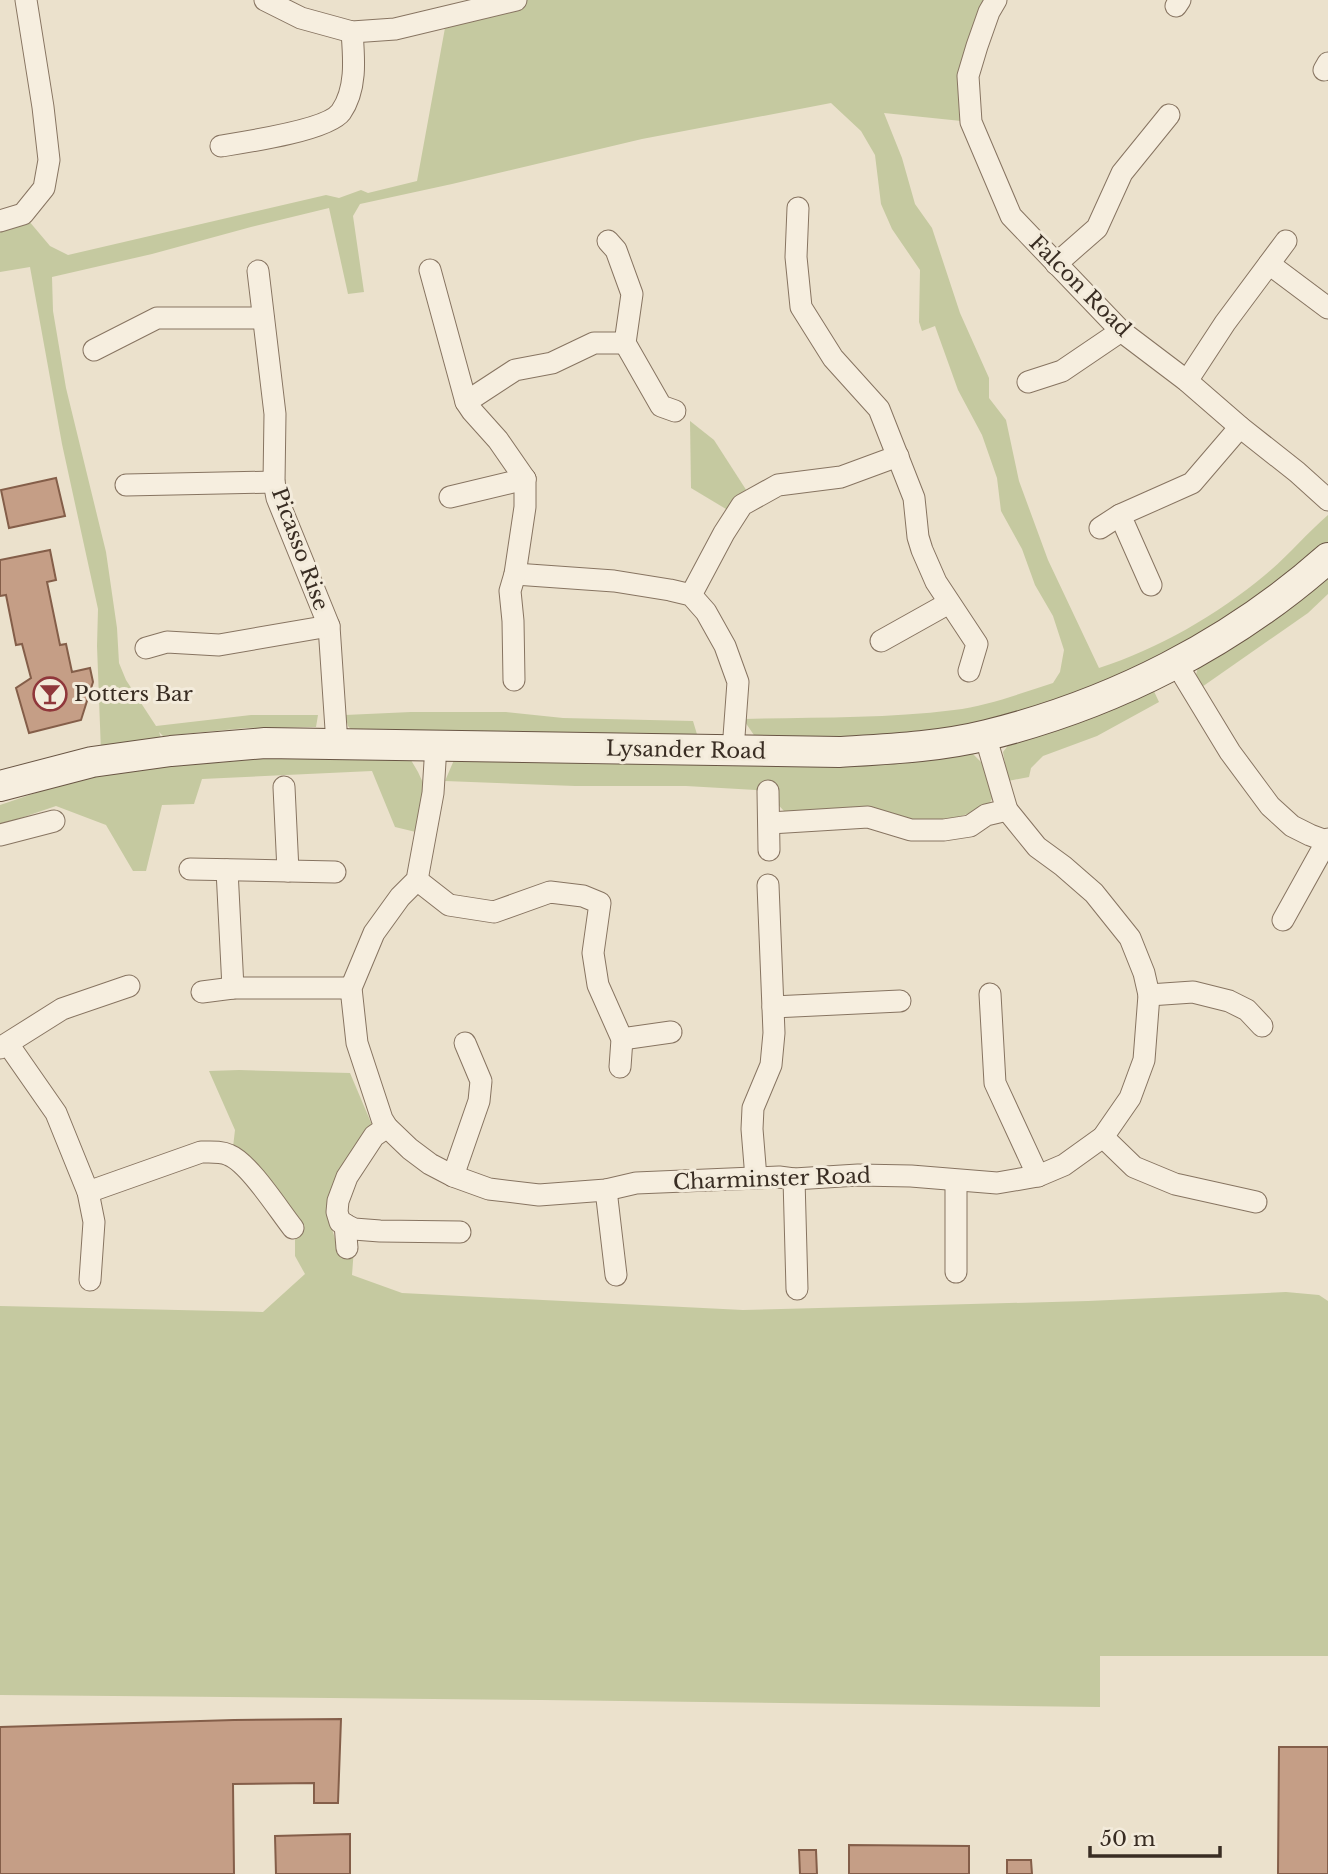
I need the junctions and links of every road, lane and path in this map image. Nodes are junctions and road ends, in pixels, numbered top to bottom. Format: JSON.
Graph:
{"nodes":[{"id":1,"x":26,"y":0,"type":"edge"},
{"id":2,"x":265,"y":0,"type":"edge"},
{"id":3,"x":516,"y":0,"type":"edge"},
{"id":4,"x":996,"y":0,"type":"edge"},
{"id":5,"x":352,"y":32,"type":"junction"},
{"id":6,"x":1170,"y":115,"type":"dead end"},
{"id":7,"x":221,"y":146,"type":"dead end"},
{"id":8,"x":798,"y":208,"type":"dead end"},
{"id":9,"x":0,"y":221,"type":"edge"},
{"id":10,"x":608,"y":241,"type":"dead end"},
{"id":11,"x":1286,"y":241,"type":"dead end"},
{"id":12,"x":1056,"y":264,"type":"junction"},
{"id":13,"x":1269,"y":264,"type":"junction"},
{"id":14,"x":430,"y":270,"type":"dead end"},
{"id":15,"x":258,"y":271,"type":"dead end"},
{"id":16,"x":1328,"y":308,"type":"edge"},
{"id":17,"x":263,"y":318,"type":"junction"},
{"id":18,"x":1121,"y":331,"type":"junction"},
{"id":19,"x":625,"y":343,"type":"junction"},
{"id":20,"x":94,"y":350,"type":"dead end"},
{"id":21,"x":1187,"y":381,"type":"junction"},
{"id":22,"x":1028,"y":382,"type":"dead end"},
{"id":23,"x":466,"y":402,"type":"junction"},
{"id":24,"x":675,"y":411,"type":"dead end"},
{"id":25,"x":1240,"y":427,"type":"junction"},
{"id":26,"x":900,"y":461,"type":"junction"},
{"id":27,"x":525,"y":479,"type":"junction"},
{"id":28,"x":274,"y":482,"type":"junction"},
{"id":29,"x":126,"y":485,"type":"dead end"},
{"id":30,"x":450,"y":497,"type":"dead end"},
{"id":31,"x":1328,"y":500,"type":"edge"},
{"id":32,"x":1120,"y":515,"type":"junction"},
{"id":33,"x":1100,"y":528,"type":"dead end"},
{"id":34,"x":1328,"y":558,"type":"edge"},
{"id":35,"x":514,"y":574,"type":"junction"},
{"id":36,"x":1152,"y":585,"type":"dead end"},
{"id":37,"x":691,"y":595,"type":"junction"},
{"id":38,"x":949,"y":603,"type":"junction"},
{"id":39,"x":329,"y":626,"type":"junction"},
{"id":40,"x":881,"y":641,"type":"dead end"},
{"id":41,"x":146,"y":648,"type":"dead end"},
{"id":42,"x":1176,"y":663,"type":"junction"},
{"id":43,"x":969,"y":671,"type":"dead end"},
{"id":44,"x":514,"y":680,"type":"dead end"},
{"id":45,"x":985,"y":735,"type":"junction"},
{"id":46,"x":337,"y":744,"type":"junction"},
{"id":47,"x":436,"y":746,"type":"junction"},
{"id":48,"x":733,"y":750,"type":"junction"},
{"id":49,"x":0,"y":786,"type":"edge"},
{"id":50,"x":284,"y":787,"type":"dead end"},
{"id":51,"x":768,"y":791,"type":"dead end"},
{"id":52,"x":1007,"y":810,"type":"junction"},
{"id":53,"x":54,"y":821,"type":"dead end"},
{"id":54,"x":770,"y":823,"type":"junction"},
{"id":55,"x":0,"y":835,"type":"edge"},
{"id":56,"x":1327,"y":840,"type":"edge"},
{"id":57,"x":769,"y":850,"type":"dead end"},
{"id":58,"x":190,"y":869,"type":"dead end"},
{"id":59,"x":227,"y":870,"type":"junction"},
{"id":60,"x":288,"y":871,"type":"junction"},
{"id":61,"x":335,"y":872,"type":"dead end"},
{"id":62,"x":417,"y":880,"type":"junction"},
{"id":63,"x":768,"y":885,"type":"dead end"},
{"id":64,"x":1283,"y":920,"type":"dead end"},
{"id":65,"x":129,"y":986,"type":"dead end"},
{"id":66,"x":233,"y":988,"type":"junction"},
{"id":67,"x":351,"y":988,"type":"junction"},
{"id":68,"x":202,"y":992,"type":"dead end"},
{"id":69,"x":990,"y":994,"type":"dead end"},
{"id":70,"x":1149,"y":995,"type":"junction"},
{"id":71,"x":900,"y":1000,"type":"dead end"},
{"id":72,"x":773,"y":1007,"type":"junction"},
{"id":73,"x":1262,"y":1027,"type":"dead end"},
{"id":74,"x":671,"y":1032,"type":"dead end"},
{"id":75,"x":622,"y":1039,"type":"junction"},
{"id":76,"x":465,"y":1043,"type":"dead end"},
{"id":77,"x":4,"y":1046,"type":"edge"},
{"id":78,"x":620,"y":1067,"type":"dead end"},
{"id":79,"x":387,"y":1127,"type":"junction"},
{"id":80,"x":1103,"y":1136,"type":"junction"},
{"id":81,"x":453,"y":1175,"type":"junction"},
{"id":82,"x":1038,"y":1176,"type":"junction"},
{"id":83,"x":756,"y":1178,"type":"junction"},
{"id":84,"x":794,"y":1179,"type":"junction"},
{"id":85,"x":956,"y":1181,"type":"junction"},
{"id":86,"x":606,"y":1190,"type":"junction"},
{"id":87,"x":88,"y":1192,"type":"junction"},
{"id":88,"x":1256,"y":1202,"type":"dead end"},
{"id":89,"x":345,"y":1224,"type":"junction"},
{"id":90,"x":293,"y":1228,"type":"dead end"},
{"id":91,"x":460,"y":1232,"type":"dead end"},
{"id":92,"x":347,"y":1248,"type":"dead end"},
{"id":93,"x":956,"y":1272,"type":"dead end"},
{"id":94,"x":615,"y":1275,"type":"dead end"},
{"id":95,"x":90,"y":1280,"type":"dead end"},
{"id":96,"x":797,"y":1289,"type":"dead end"}],
"edges":[{"from":1,"to":9,"type":"street"},
{"from":2,"to":5,"type":"street"},
{"from":3,"to":5,"type":"street"},
{"from":4,"to":12,"type":"street","name":"Falcon Road"},
{"from":5,"to":7,"type":"street"},
{"from":6,"to":12,"type":"street"},
{"from":8,"to":26,"type":"street"},
{"from":10,"to":19,"type":"street"},
{"from":11,"to":13,"type":"street"},
{"from":12,"to":18,"type":"street","name":"Falcon Road"},
{"from":13,"to":16,"type":"street"},
{"from":13,"to":21,"type":"street"},
{"from":14,"to":23,"type":"street"},
{"from":15,"to":17,"type":"street","name":"Picasso Rise"},
{"from":17,"to":20,"type":"street"},
{"from":17,"to":28,"type":"street","name":"Picasso Rise"},
{"from":18,"to":21,"type":"street","name":"Falcon Road"},
{"from":18,"to":22,"type":"street"},
{"from":19,"to":23,"type":"street"},
{"from":19,"to":24,"type":"street"},
{"from":21,"to":25,"type":"street","name":"Falcon Road"},
{"from":23,"to":27,"type":"street"},
{"from":25,"to":31,"type":"street","name":"Falcon Road"},
{"from":25,"to":32,"type":"street"},
{"from":26,"to":37,"type":"street"},
{"from":26,"to":38,"type":"street"},
{"from":27,"to":30,"type":"street"},
{"from":27,"to":35,"type":"street"},
{"from":28,"to":29,"type":"street"},
{"from":28,"to":39,"type":"street","name":"Picasso Rise"},
{"from":32,"to":33,"type":"street"},
{"from":32,"to":36,"type":"street"},
{"from":34,"to":42,"type":"street","name":"Lysander Road"},
{"from":35,"to":37,"type":"street"},
{"from":35,"to":44,"type":"street"},
{"from":37,"to":48,"type":"street"},
{"from":38,"to":40,"type":"street"},
{"from":38,"to":43,"type":"street"},
{"from":39,"to":41,"type":"street"},
{"from":39,"to":46,"type":"street","name":"Picasso Rise"},
{"from":42,"to":45,"type":"street","name":"Lysander Road"},
{"from":42,"to":56,"type":"street"},
{"from":45,"to":48,"type":"street","name":"Lysander Road"},
{"from":45,"to":52,"type":"street","name":"Charminster Road"},
{"from":46,"to":47,"type":"street","name":"Lysander Road"},
{"from":46,"to":49,"type":"street","name":"Lysander Road"},
{"from":47,"to":48,"type":"street","name":"Lysander Road"},
{"from":47,"to":62,"type":"street"},
{"from":50,"to":60,"type":"street"},
{"from":51,"to":54,"type":"street"},
{"from":52,"to":54,"type":"street"},
{"from":52,"to":70,"type":"street","name":"Charminster Road"},
{"from":53,"to":55,"type":"street"},
{"from":54,"to":57,"type":"street"},
{"from":56,"to":64,"type":"street"},
{"from":58,"to":59,"type":"street"},
{"from":59,"to":60,"type":"street"},
{"from":59,"to":66,"type":"street"},
{"from":60,"to":61,"type":"street"},
{"from":62,"to":67,"type":"street","name":"Charminster Road"},
{"from":62,"to":75,"type":"street"},
{"from":63,"to":72,"type":"street"},
{"from":65,"to":77,"type":"street"},
{"from":66,"to":67,"type":"street"},
{"from":66,"to":68,"type":"street"},
{"from":67,"to":79,"type":"street","name":"Charminster Road"},
{"from":69,"to":82,"type":"street"},
{"from":70,"to":73,"type":"street"},
{"from":70,"to":80,"type":"street","name":"Charminster Road"},
{"from":71,"to":72,"type":"street"},
{"from":72,"to":83,"type":"street"},
{"from":74,"to":75,"type":"street"},
{"from":75,"to":78,"type":"street"},
{"from":76,"to":81,"type":"street"},
{"from":77,"to":87,"type":"street"},
{"from":79,"to":81,"type":"street","name":"Charminster Road"},
{"from":79,"to":89,"type":"street"},
{"from":80,"to":82,"type":"street","name":"Charminster Road"},
{"from":80,"to":88,"type":"street"},
{"from":81,"to":86,"type":"street","name":"Charminster Road"},
{"from":82,"to":85,"type":"street","name":"Charminster Road"},
{"from":83,"to":84,"type":"street","name":"Charminster Road"},
{"from":83,"to":86,"type":"street","name":"Charminster Road"},
{"from":84,"to":85,"type":"street","name":"Charminster Road"},
{"from":84,"to":96,"type":"street"},
{"from":85,"to":93,"type":"street"},
{"from":86,"to":94,"type":"street"},
{"from":87,"to":90,"type":"street"},
{"from":87,"to":95,"type":"street"},
{"from":89,"to":91,"type":"street"},
{"from":89,"to":92,"type":"street"}]}
